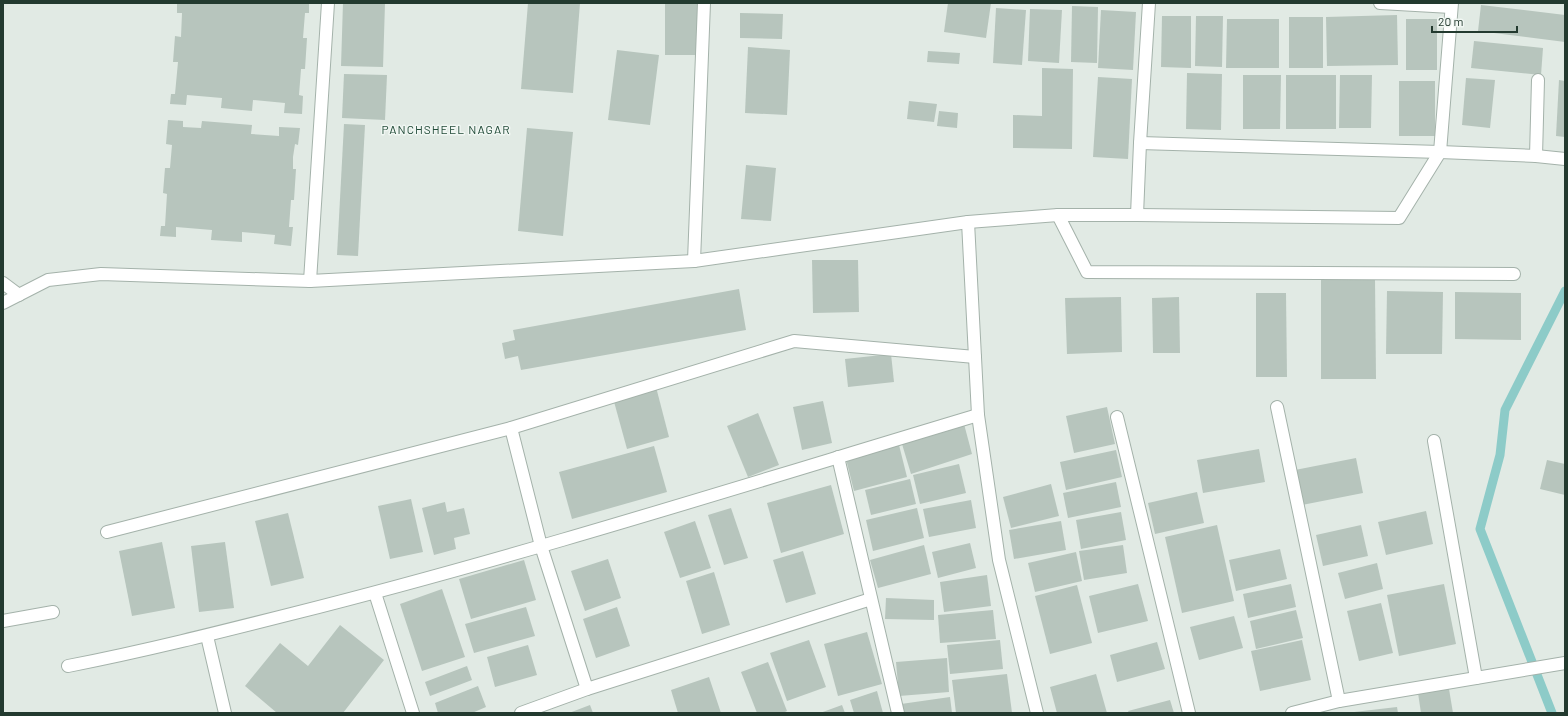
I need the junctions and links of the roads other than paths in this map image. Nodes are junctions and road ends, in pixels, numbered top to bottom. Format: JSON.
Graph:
{"nodes":[{"id":1,"x":328,"y":3,"type":"edge"},
{"id":2,"x":704,"y":3,"type":"edge"},
{"id":3,"x":1149,"y":3,"type":"edge"},
{"id":4,"x":1380,"y":3,"type":"edge"},
{"id":5,"x":1452,"y":5,"type":"edge"},
{"id":6,"x":1538,"y":80,"type":"dead end"},
{"id":7,"x":1140,"y":143,"type":"junction"},
{"id":8,"x":1440,"y":152,"type":"junction"},
{"id":9,"x":1536,"y":156,"type":"junction"},
{"id":10,"x":1565,"y":159,"type":"edge"},
{"id":11,"x":1058,"y":215,"type":"junction"},
{"id":12,"x":1137,"y":215,"type":"junction"},
{"id":13,"x":968,"y":222,"type":"junction"},
{"id":14,"x":694,"y":262,"type":"junction"},
{"id":15,"x":1514,"y":274,"type":"dead end"},
{"id":16,"x":310,"y":281,"type":"junction"},
{"id":17,"x":3,"y":283,"type":"edge"},
{"id":18,"x":19,"y":295,"type":"junction"},
{"id":19,"x":3,"y":303,"type":"edge"},
{"id":20,"x":975,"y":357,"type":"junction"},
{"id":21,"x":1277,"y":408,"type":"dead end"},
{"id":22,"x":978,"y":414,"type":"junction"},
{"id":23,"x":1117,"y":417,"type":"dead end"},
{"id":24,"x":511,"y":428,"type":"junction"},
{"id":25,"x":1434,"y":441,"type":"dead end"},
{"id":26,"x":838,"y":457,"type":"junction"},
{"id":27,"x":107,"y":532,"type":"dead end"},
{"id":28,"x":541,"y":546,"type":"junction"},
{"id":29,"x":375,"y":593,"type":"junction"},
{"id":30,"x":871,"y":599,"type":"junction"},
{"id":31,"x":53,"y":612,"type":"dead end"},
{"id":32,"x":3,"y":621,"type":"edge"},
{"id":33,"x":207,"y":636,"type":"junction"},
{"id":34,"x":1565,"y":662,"type":"edge"},
{"id":35,"x":68,"y":666,"type":"dead end"},
{"id":36,"x":1482,"y":677,"type":"junction"},
{"id":37,"x":587,"y":689,"type":"junction"},
{"id":38,"x":1339,"y":701,"type":"junction"},
{"id":39,"x":225,"y":713,"type":"edge"},
{"id":40,"x":413,"y":713,"type":"edge"},
{"id":41,"x":521,"y":713,"type":"edge"},
{"id":42,"x":898,"y":713,"type":"edge"},
{"id":43,"x":1037,"y":713,"type":"edge"},
{"id":44,"x":1189,"y":713,"type":"edge"},
{"id":45,"x":1292,"y":713,"type":"edge"}],
"edges":[{"from":1,"to":16,"type":"street"},
{"from":2,"to":14,"type":"street"},
{"from":3,"to":7,"type":"street"},
{"from":4,"to":5,"type":"street"},
{"from":5,"to":8,"type":"street"},
{"from":6,"to":9,"type":"street"},
{"from":7,"to":8,"type":"street"},
{"from":7,"to":12,"type":"street"},
{"from":8,"to":9,"type":"street"},
{"from":8,"to":12,"type":"street"},
{"from":9,"to":10,"type":"street"},
{"from":11,"to":12,"type":"street"},
{"from":11,"to":13,"type":"street"},
{"from":11,"to":15,"type":"street"},
{"from":13,"to":14,"type":"street"},
{"from":13,"to":20,"type":"street"},
{"from":14,"to":16,"type":"street"},
{"from":16,"to":18,"type":"street"},
{"from":17,"to":18,"type":"street"},
{"from":18,"to":19,"type":"street"},
{"from":20,"to":22,"type":"street"},
{"from":20,"to":24,"type":"street"},
{"from":21,"to":38,"type":"street"},
{"from":22,"to":26,"type":"street"},
{"from":22,"to":43,"type":"street"},
{"from":23,"to":44,"type":"street"},
{"from":24,"to":27,"type":"street"},
{"from":24,"to":28,"type":"street"},
{"from":25,"to":36,"type":"street"},
{"from":26,"to":28,"type":"street"},
{"from":26,"to":30,"type":"street"},
{"from":28,"to":29,"type":"street"},
{"from":28,"to":37,"type":"street"},
{"from":29,"to":33,"type":"street"},
{"from":29,"to":40,"type":"street"},
{"from":30,"to":37,"type":"street"},
{"from":30,"to":42,"type":"street"},
{"from":31,"to":32,"type":"street"},
{"from":33,"to":35,"type":"street"},
{"from":33,"to":39,"type":"street"},
{"from":34,"to":36,"type":"street"},
{"from":36,"to":38,"type":"street"},
{"from":37,"to":41,"type":"street"},
{"from":38,"to":45,"type":"street"}]}
